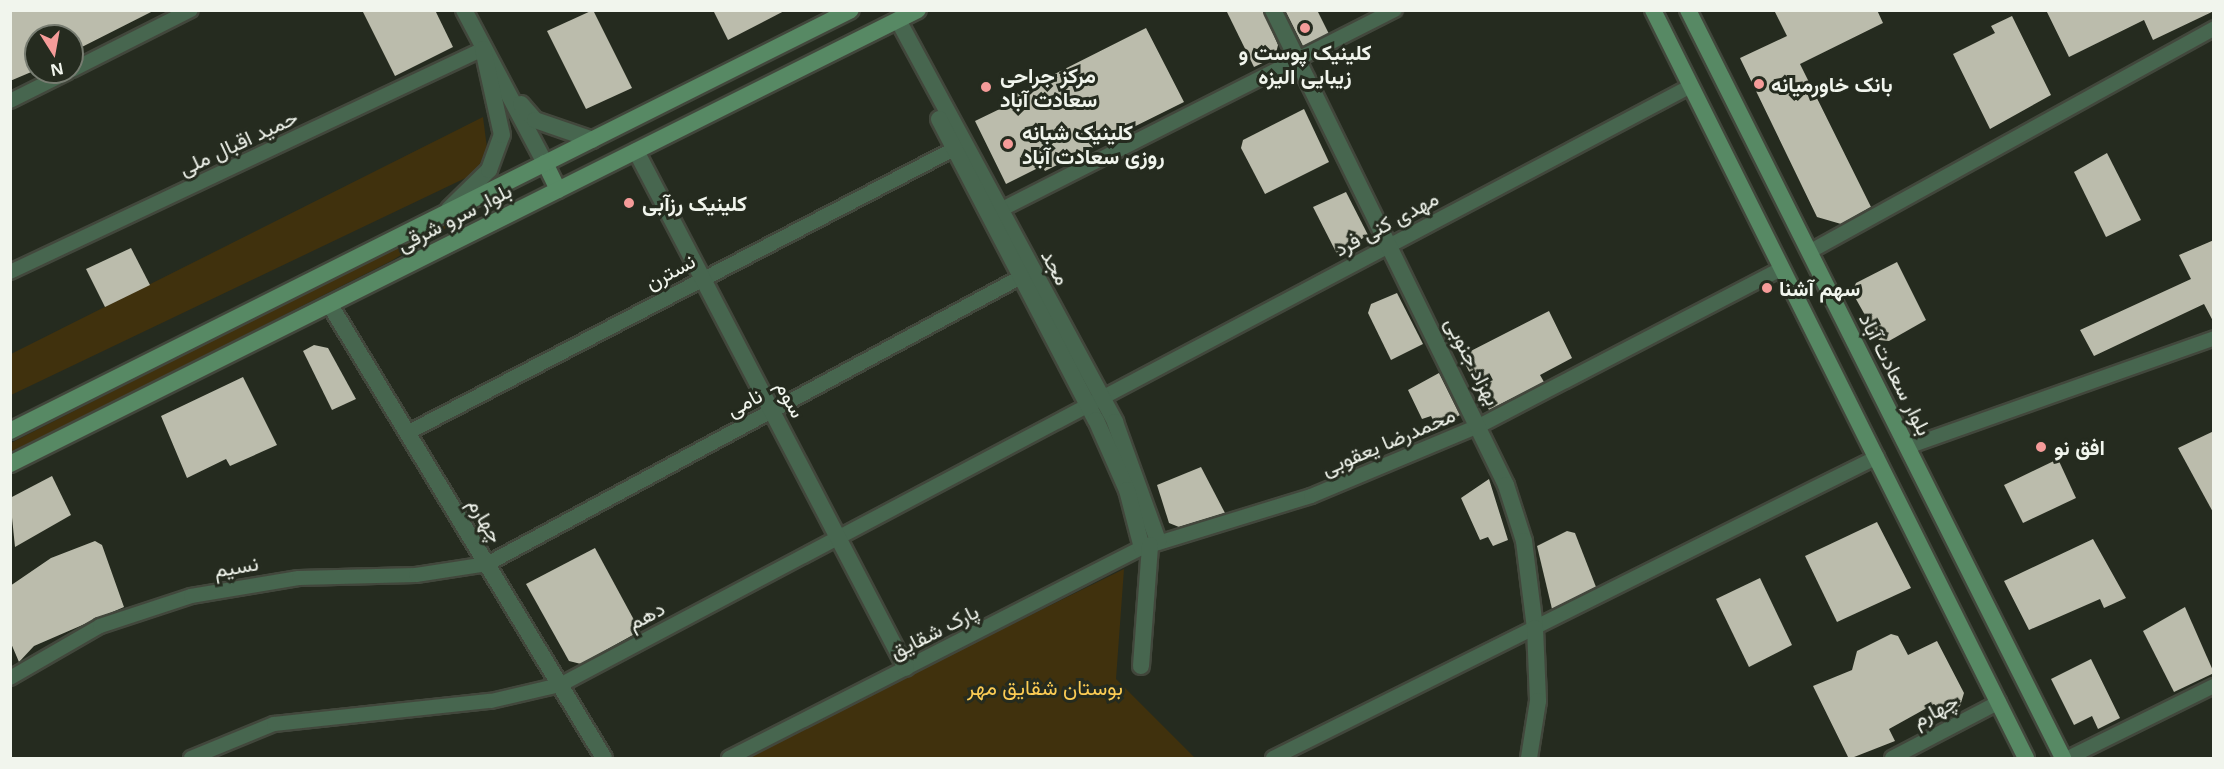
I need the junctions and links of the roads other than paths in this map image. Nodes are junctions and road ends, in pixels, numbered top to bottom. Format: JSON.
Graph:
{"nodes":[{"id":1,"x":191,"y":10,"type":"edge"},
{"id":2,"x":464,"y":10,"type":"edge"},
{"id":3,"x":851,"y":10,"type":"edge"},
{"id":4,"x":918,"y":10,"type":"edge"},
{"id":5,"x":1273,"y":10,"type":"edge"},
{"id":6,"x":1395,"y":10,"type":"edge"},
{"id":7,"x":1653,"y":10,"type":"edge"},
{"id":8,"x":1688,"y":10,"type":"edge"},
{"id":9,"x":894,"y":22,"type":"junction"},
{"id":10,"x":2214,"y":28,"type":"edge"},
{"id":11,"x":483,"y":49,"type":"junction"},
{"id":12,"x":1298,"y":60,"type":"junction"},
{"id":13,"x":84,"y":64,"type":"edge"},
{"id":14,"x":44,"y":84,"type":"edge"},
{"id":15,"x":1691,"y":86,"type":"junction"},
{"id":16,"x":10,"y":101,"type":"edge"},
{"id":17,"x":593,"y":140,"type":"junction"},
{"id":18,"x":960,"y":147,"type":"junction"},
{"id":19,"x":636,"y":151,"type":"junction"},
{"id":20,"x":545,"y":163,"type":"junction"},
{"id":21,"x":558,"y":190,"type":"junction"},
{"id":22,"x":1785,"y":204,"type":"junction"},
{"id":23,"x":994,"y":212,"type":"junction"},
{"id":24,"x":444,"y":214,"type":"junction"},
{"id":25,"x":1755,"y":214,"type":"junction"},
{"id":26,"x":1389,"y":245,"type":"junction"},
{"id":27,"x":1809,"y":252,"type":"junction"},
{"id":28,"x":1782,"y":268,"type":"junction"},
{"id":29,"x":10,"y":272,"type":"edge"},
{"id":30,"x":1027,"y":274,"type":"junction"},
{"id":31,"x":702,"y":278,"type":"junction"},
{"id":32,"x":330,"y":305,"type":"junction"},
{"id":33,"x":2214,"y":338,"type":"edge"},
{"id":34,"x":1094,"y":399,"type":"junction"},
{"id":35,"x":772,"y":411,"type":"junction"},
{"id":36,"x":1481,"y":425,"type":"junction"},
{"id":37,"x":10,"y":431,"type":"edge"},
{"id":38,"x":407,"y":433,"type":"junction"},
{"id":39,"x":1907,"y":447,"type":"junction"},
{"id":40,"x":1876,"y":457,"type":"junction"},
{"id":41,"x":10,"y":464,"type":"edge"},
{"id":42,"x":837,"y":535,"type":"junction"},
{"id":43,"x":1150,"y":545,"type":"junction"},
{"id":44,"x":486,"y":564,"type":"junction"},
{"id":45,"x":1535,"y":628,"type":"junction"},
{"id":46,"x":1141,"y":666,"type":"dead end"},
{"id":47,"x":906,"y":668,"type":"junction"},
{"id":48,"x":10,"y":678,"type":"edge"},
{"id":49,"x":560,"y":685,"type":"junction"},
{"id":50,"x":2214,"y":686,"type":"edge"},
{"id":51,"x":2000,"y":702,"type":"junction"},
{"id":52,"x":191,"y":759,"type":"edge"},
{"id":53,"x":604,"y":759,"type":"edge"},
{"id":54,"x":729,"y":759,"type":"edge"},
{"id":55,"x":1273,"y":759,"type":"edge"},
{"id":56,"x":1529,"y":759,"type":"edge"},
{"id":57,"x":1892,"y":759,"type":"edge"},
{"id":58,"x":2026,"y":759,"type":"edge"},
{"id":59,"x":2064,"y":759,"type":"edge"},
{"id":60,"x":2068,"y":759,"type":"edge"}],
"edges":[{"from":1,"to":13,"type":"street"},
{"from":2,"to":11,"type":"street"},
{"from":3,"to":17,"type":"main road","name":"بلوار سرو شرقی"},
{"from":4,"to":9,"type":"main road","name":"بلوار سرو شرقی"},
{"from":5,"to":12,"type":"street","name":"بهزاد جنوبی"},
{"from":6,"to":12,"type":"street"},
{"from":7,"to":15,"type":"main road"},
{"from":8,"to":22,"type":"main road","name":"بلوار سعادت آباد"},
{"from":9,"to":18,"type":"street","name":"مجد"},
{"from":9,"to":19,"type":"main road","name":"بلوار سرو شرقی"},
{"from":10,"to":27,"type":"street"},
{"from":11,"to":17,"type":"street"},
{"from":11,"to":20,"type":"street"},
{"from":11,"to":24,"type":"street"},
{"from":11,"to":29,"type":"street","name":"حمید اقبال ملی"},
{"from":12,"to":23,"type":"street"},
{"from":12,"to":26,"type":"street","name":"بهزاد جنوبی"},
{"from":14,"to":16,"type":"street"},
{"from":15,"to":25,"type":"main road"},
{"from":15,"to":26,"type":"street","name":"مهدی کنی فرد"},
{"from":17,"to":20,"type":"main road","name":"بلوار سرو شرقی"},
{"from":18,"to":23,"type":"street","name":"مجد"},
{"from":18,"to":31,"type":"street","name":"نسترن"},
{"from":19,"to":21,"type":"main road","name":"بلوار سرو شرقی"},
{"from":19,"to":31,"type":"street","name":"سوم"},
{"from":20,"to":21,"type":"main road"},
{"from":20,"to":24,"type":"main road","name":"بلوار سرو شرقی"},
{"from":21,"to":32,"type":"main road","name":"بلوار سرو شرقی"},
{"from":22,"to":25,"type":"main road"},
{"from":22,"to":27,"type":"main road","name":"بلوار سعادت آباد"},
{"from":23,"to":30,"type":"street","name":"مجد"},
{"from":24,"to":37,"type":"main road","name":"بلوار سرو شرقی"},
{"from":25,"to":28,"type":"main road"},
{"from":26,"to":34,"type":"street","name":"مهدی کنی فرد"},
{"from":26,"to":36,"type":"street","name":"بهزاد جنوبی"},
{"from":27,"to":39,"type":"main road","name":"بلوار سعادت آباد"},
{"from":28,"to":36,"type":"street","name":"محمدرضا یعقوبی"},
{"from":28,"to":40,"type":"main road"},
{"from":30,"to":34,"type":"street","name":"مجد"},
{"from":30,"to":35,"type":"street","name":"نامی"},
{"from":31,"to":35,"type":"street","name":"سوم"},
{"from":31,"to":38,"type":"street","name":"نسترن"},
{"from":32,"to":38,"type":"street","name":"چهارم"},
{"from":32,"to":41,"type":"main road","name":"بلوار سرو شرقی"},
{"from":33,"to":39,"type":"street"},
{"from":34,"to":42,"type":"street","name":"دهم"},
{"from":34,"to":43,"type":"street","name":"مجد"},
{"from":35,"to":42,"type":"street","name":"سوم"},
{"from":35,"to":44,"type":"street","name":"نامی"},
{"from":36,"to":43,"type":"street","name":"محمدرضا یعقوبی"},
{"from":36,"to":45,"type":"street","name":"بهزاد جنوبی"},
{"from":38,"to":44,"type":"street","name":"چهارم"},
{"from":39,"to":59,"type":"main road","name":"بلوار سعادت آباد"},
{"from":40,"to":45,"type":"street"},
{"from":40,"to":51,"type":"main road"},
{"from":42,"to":47,"type":"street","name":"سوم"},
{"from":42,"to":49,"type":"street","name":"دهم"},
{"from":43,"to":46,"type":"street","name":"مجد"},
{"from":43,"to":47,"type":"street","name":"پارک شقایق"},
{"from":44,"to":48,"type":"street","name":"نسیم"},
{"from":44,"to":49,"type":"street","name":"چهارم"},
{"from":45,"to":55,"type":"street"},
{"from":45,"to":56,"type":"street","name":"بهزاد جنوبی"},
{"from":47,"to":54,"type":"street","name":"پارک شقایق"},
{"from":49,"to":52,"type":"street","name":"دهم"},
{"from":49,"to":53,"type":"street","name":"چهارم"},
{"from":50,"to":60,"type":"street"},
{"from":51,"to":57,"type":"street","name":"چهارم"},
{"from":51,"to":58,"type":"main road"}]}
